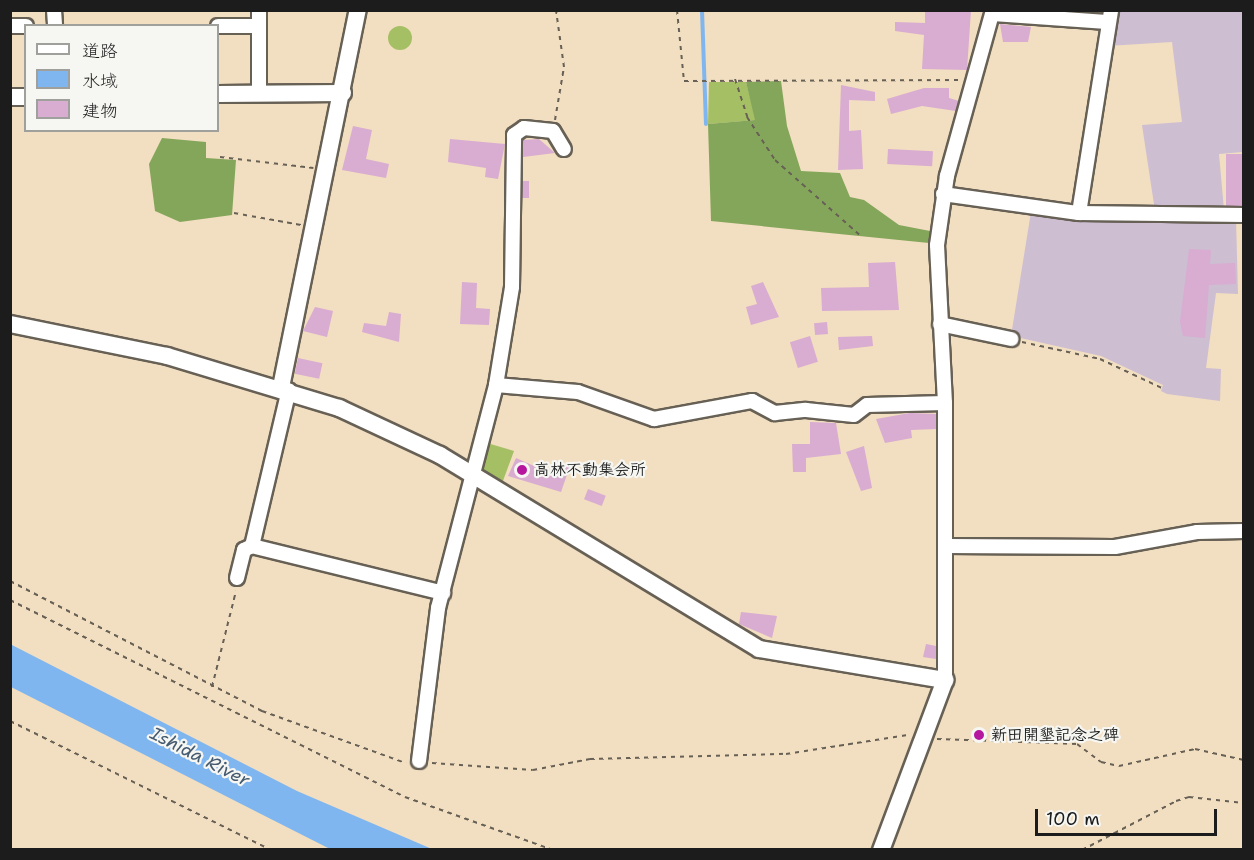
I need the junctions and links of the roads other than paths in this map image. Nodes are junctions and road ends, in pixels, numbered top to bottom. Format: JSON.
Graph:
{"nodes":[{"id":1,"x":259,"y":10,"type":"edge"},
{"id":2,"x":358,"y":10,"type":"edge"},
{"id":3,"x":993,"y":12,"type":"edge"},
{"id":4,"x":1109,"y":16,"type":"edge"},
{"id":5,"x":219,"y":26,"type":"edge"},
{"id":6,"x":259,"y":26,"type":"junction"},
{"id":7,"x":260,"y":93,"type":"junction"},
{"id":8,"x":343,"y":93,"type":"junction"},
{"id":9,"x":219,"y":94,"type":"edge"},
{"id":10,"x":564,"y":149,"type":"dead end"},
{"id":11,"x":943,"y":194,"type":"junction"},
{"id":12,"x":1079,"y":213,"type":"junction"},
{"id":13,"x":1244,"y":215,"type":"edge"},
{"id":14,"x":10,"y":324,"type":"edge"},
{"id":15,"x":940,"y":324,"type":"junction"},
{"id":16,"x":1011,"y":339,"type":"road end"},
{"id":17,"x":496,"y":385,"type":"junction"},
{"id":18,"x":285,"y":389,"type":"junction"},
{"id":19,"x":945,"y":403,"type":"junction"},
{"id":20,"x":474,"y":480,"type":"junction"},
{"id":21,"x":1244,"y":531,"type":"edge"},
{"id":22,"x":252,"y":546,"type":"junction"},
{"id":23,"x":947,"y":546,"type":"junction"},
{"id":24,"x":237,"y":578,"type":"road end"},
{"id":25,"x":443,"y":593,"type":"junction"},
{"id":26,"x":945,"y":680,"type":"junction"},
{"id":27,"x":419,"y":761,"type":"road end"},
{"id":28,"x":881,"y":849,"type":"edge"}],
"edges":[{"from":1,"to":6,"type":"street"},
{"from":2,"to":8,"type":"street"},
{"from":3,"to":4,"type":"street"},
{"from":3,"to":11,"type":"street"},
{"from":4,"to":12,"type":"street"},
{"from":5,"to":6,"type":"street"},
{"from":6,"to":7,"type":"street"},
{"from":7,"to":8,"type":"street"},
{"from":7,"to":9,"type":"street"},
{"from":8,"to":18,"type":"street"},
{"from":10,"to":17,"type":"street"},
{"from":11,"to":12,"type":"street"},
{"from":11,"to":15,"type":"street"},
{"from":12,"to":13,"type":"street"},
{"from":14,"to":18,"type":"street"},
{"from":15,"to":16,"type":"street"},
{"from":15,"to":19,"type":"street"},
{"from":17,"to":19,"type":"street"},
{"from":17,"to":20,"type":"street"},
{"from":18,"to":20,"type":"street"},
{"from":18,"to":22,"type":"street"},
{"from":19,"to":23,"type":"street"},
{"from":20,"to":25,"type":"street"},
{"from":20,"to":26,"type":"street"},
{"from":21,"to":23,"type":"street"},
{"from":22,"to":24,"type":"street"},
{"from":22,"to":25,"type":"street"},
{"from":23,"to":26,"type":"street"},
{"from":25,"to":27,"type":"street"},
{"from":26,"to":28,"type":"street"}]}
